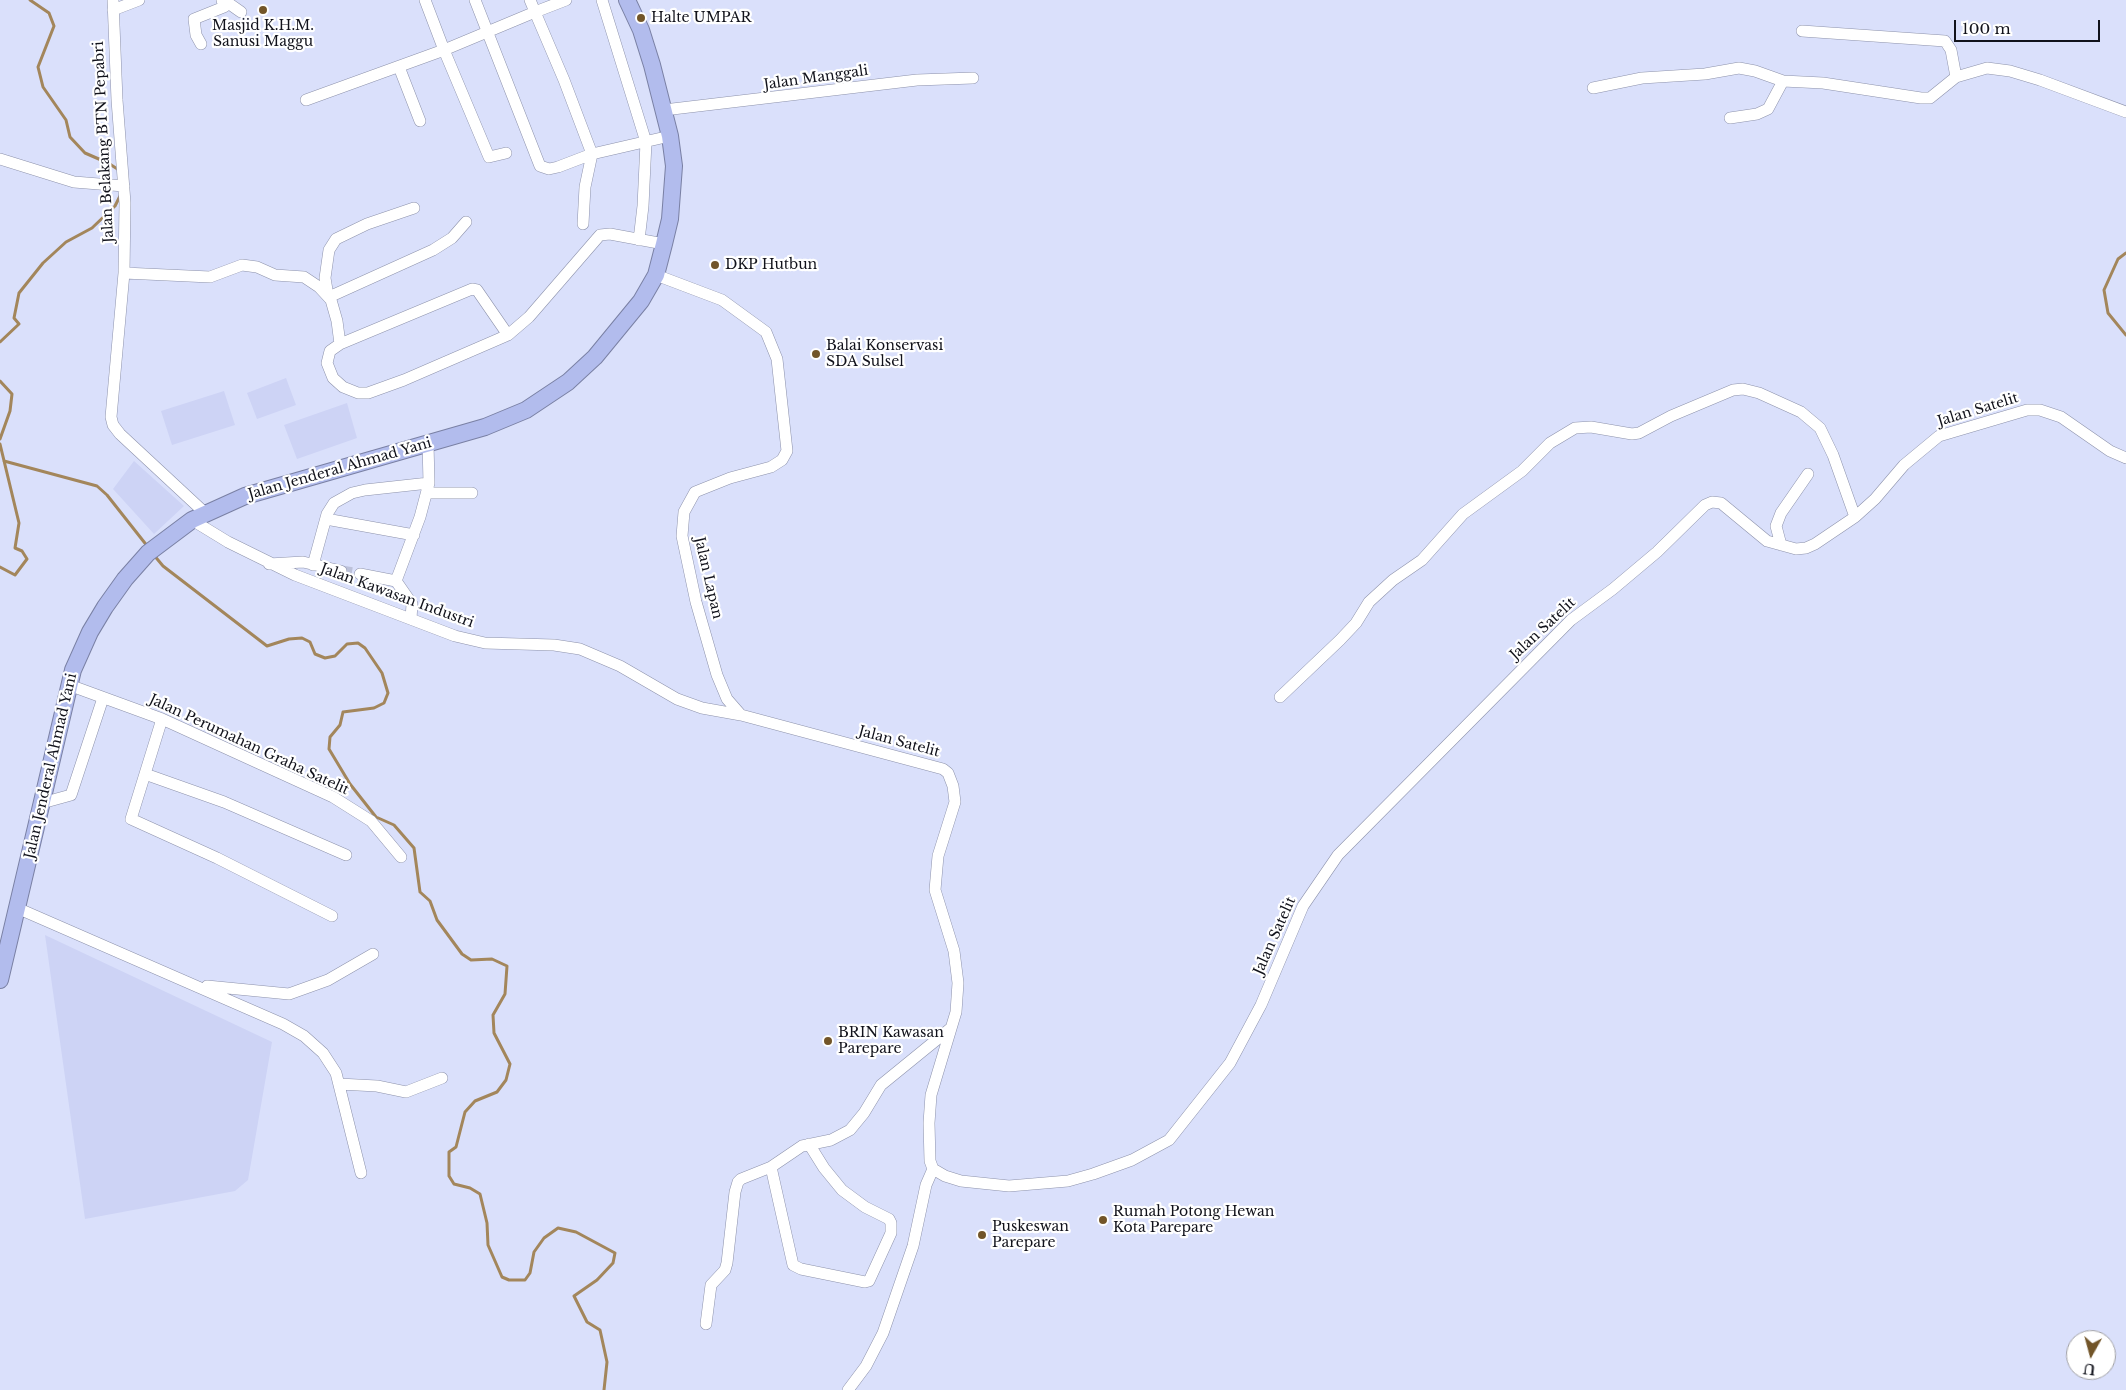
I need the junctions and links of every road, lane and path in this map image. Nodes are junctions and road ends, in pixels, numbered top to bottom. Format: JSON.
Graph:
{"nodes":[{"id":1,"x":139,"y":0,"type":"edge"},
{"id":2,"x":223,"y":0,"type":"edge"},
{"id":3,"x":425,"y":0,"type":"edge"},
{"id":4,"x":475,"y":0,"type":"edge"},
{"id":5,"x":530,"y":0,"type":"edge"},
{"id":6,"x":566,"y":0,"type":"edge"},
{"id":7,"x":602,"y":0,"type":"edge"},
{"id":8,"x":627,"y":0,"type":"edge"},
{"id":9,"x":113,"y":5,"type":"edge"},
{"id":10,"x":241,"y":12,"type":"dead end"},
{"id":11,"x":535,"y":12,"type":"junction"},
{"id":12,"x":1802,"y":31,"type":"dead end"},
{"id":13,"x":487,"y":32,"type":"junction"},
{"id":14,"x":201,"y":44,"type":"dead end"},
{"id":15,"x":444,"y":50,"type":"junction"},
{"id":16,"x":399,"y":67,"type":"junction"},
{"id":17,"x":1956,"y":77,"type":"junction"},
{"id":18,"x":973,"y":78,"type":"dead end"},
{"id":19,"x":1783,"y":81,"type":"junction"},
{"id":20,"x":1594,"y":88,"type":"dead end"},
{"id":21,"x":306,"y":100,"type":"dead end"},
{"id":22,"x":664,"y":110,"type":"junction"},
{"id":23,"x":2126,"y":112,"type":"edge"},
{"id":24,"x":1730,"y":118,"type":"dead end"},
{"id":25,"x":420,"y":121,"type":"dead end"},
{"id":26,"x":670,"y":136,"type":"junction"},
{"id":27,"x":646,"y":142,"type":"junction"},
{"id":28,"x":506,"y":153,"type":"dead end"},
{"id":29,"x":592,"y":154,"type":"junction"},
{"id":30,"x":0,"y":159,"type":"edge"},
{"id":31,"x":124,"y":186,"type":"junction"},
{"id":32,"x":414,"y":208,"type":"dead end"},
{"id":33,"x":466,"y":222,"type":"dead end"},
{"id":34,"x":583,"y":224,"type":"dead end"},
{"id":35,"x":639,"y":240,"type":"junction"},
{"id":36,"x":664,"y":244,"type":"junction"},
{"id":37,"x":124,"y":273,"type":"junction"},
{"id":38,"x":656,"y":275,"type":"junction"},
{"id":39,"x":328,"y":296,"type":"junction"},
{"id":40,"x":508,"y":335,"type":"junction"},
{"id":41,"x":340,"y":344,"type":"junction"},
{"id":42,"x":428,"y":443,"type":"junction"},
{"id":43,"x":2126,"y":458,"type":"edge"},
{"id":44,"x":1808,"y":474,"type":"dead end"},
{"id":45,"x":428,"y":488,"type":"junction"},
{"id":46,"x":472,"y":493,"type":"dead end"},
{"id":47,"x":198,"y":517,"type":"junction"},
{"id":48,"x":1855,"y":517,"type":"junction"},
{"id":49,"x":326,"y":519,"type":"junction"},
{"id":50,"x":414,"y":535,"type":"junction"},
{"id":51,"x":1780,"y":545,"type":"junction"},
{"id":52,"x":269,"y":564,"type":"junction"},
{"id":53,"x":313,"y":565,"type":"junction"},
{"id":54,"x":341,"y":571,"type":"tunnel mouth"},
{"id":55,"x":360,"y":574,"type":"tunnel mouth"},
{"id":56,"x":396,"y":581,"type":"junction"},
{"id":57,"x":411,"y":619,"type":"junction"},
{"id":58,"x":69,"y":686,"type":"junction"},
{"id":59,"x":1280,"y":697,"type":"dead end"},
{"id":60,"x":103,"y":698,"type":"junction"},
{"id":61,"x":741,"y":715,"type":"junction"},
{"id":62,"x":162,"y":720,"type":"junction"},
{"id":63,"x":145,"y":774,"type":"junction"},
{"id":64,"x":42,"y":803,"type":"junction"},
{"id":65,"x":346,"y":856,"type":"dead end"},
{"id":66,"x":401,"y":857,"type":"dead end"},
{"id":67,"x":17,"y":908,"type":"junction"},
{"id":68,"x":332,"y":916,"type":"dead end"},
{"id":69,"x":373,"y":954,"type":"dead end"},
{"id":70,"x":0,"y":980,"type":"edge"},
{"id":71,"x":198,"y":986,"type":"junction"},
{"id":72,"x":951,"y":1028,"type":"junction"},
{"id":73,"x":442,"y":1078,"type":"dead end"},
{"id":74,"x":340,"y":1084,"type":"junction"},
{"id":75,"x":809,"y":1144,"type":"junction"},
{"id":76,"x":771,"y":1167,"type":"junction"},
{"id":77,"x":933,"y":1170,"type":"junction"},
{"id":78,"x":361,"y":1173,"type":"dead end"},
{"id":79,"x":706,"y":1324,"type":"dead end"},
{"id":80,"x":848,"y":1390,"type":"edge"}],
"edges":[{"from":1,"to":9,"type":"street"},
{"from":2,"to":10,"type":"street"},
{"from":2,"to":14,"type":"street"},
{"from":3,"to":15,"type":"street"},
{"from":4,"to":13,"type":"street"},
{"from":5,"to":11,"type":"street"},
{"from":6,"to":11,"type":"street"},
{"from":7,"to":27,"type":"street"},
{"from":8,"to":22,"type":"highway","name":"Jalan Jenderal Ahmad Yani"},
{"from":9,"to":31,"type":"street","name":"Jalan Belakang BTN Pepabri"},
{"from":11,"to":13,"type":"street"},
{"from":11,"to":29,"type":"street"},
{"from":12,"to":17,"type":"street"},
{"from":13,"to":15,"type":"street"},
{"from":13,"to":29,"type":"street"},
{"from":15,"to":16,"type":"street"},
{"from":15,"to":28,"type":"street"},
{"from":16,"to":21,"type":"street"},
{"from":16,"to":25,"type":"street"},
{"from":17,"to":19,"type":"street"},
{"from":17,"to":23,"type":"street"},
{"from":18,"to":22,"type":"street","name":"Jalan Manggali"},
{"from":19,"to":20,"type":"street"},
{"from":19,"to":24,"type":"street"},
{"from":22,"to":26,"type":"highway","name":"Jalan Jenderal Ahmad Yani"},
{"from":26,"to":27,"type":"street"},
{"from":26,"to":36,"type":"highway","name":"Jalan Jenderal Ahmad Yani"},
{"from":27,"to":29,"type":"street"},
{"from":27,"to":35,"type":"street"},
{"from":29,"to":34,"type":"street"},
{"from":30,"to":31,"type":"street"},
{"from":31,"to":37,"type":"street","name":"Jalan Belakang BTN Pepabri"},
{"from":32,"to":39,"type":"street"},
{"from":33,"to":39,"type":"street"},
{"from":35,"to":36,"type":"street"},
{"from":35,"to":40,"type":"street"},
{"from":36,"to":38,"type":"highway","name":"Jalan Jenderal Ahmad Yani"},
{"from":37,"to":39,"type":"street"},
{"from":37,"to":47,"type":"street","name":"Jalan Belakang BTN Pepabri"},
{"from":38,"to":42,"type":"highway","name":"Jalan Jenderal Ahmad Yani"},
{"from":38,"to":61,"type":"street","name":"Jalan Lapan"},
{"from":39,"to":41,"type":"street"},
{"from":40,"to":41,"type":"street"},
{"from":40,"to":41,"type":"street"},
{"from":42,"to":45,"type":"street"},
{"from":42,"to":47,"type":"highway","name":"Jalan Jenderal Ahmad Yani"},
{"from":43,"to":48,"type":"street","name":"Jalan Satelit"},
{"from":44,"to":51,"type":"street"},
{"from":45,"to":46,"type":"street"},
{"from":45,"to":49,"type":"street"},
{"from":45,"to":50,"type":"street"},
{"from":47,"to":52,"type":"street","name":"Jalan Kawasan Industri"},
{"from":47,"to":58,"type":"highway","name":"Jalan Jenderal Ahmad Yani"},
{"from":48,"to":51,"type":"street","name":"Jalan Satelit"},
{"from":48,"to":59,"type":"street"},
{"from":49,"to":50,"type":"street"},
{"from":49,"to":53,"type":"street"},
{"from":50,"to":56,"type":"street"},
{"from":51,"to":77,"type":"street","name":"Jalan Satelit"},
{"from":52,"to":53,"type":"street"},
{"from":52,"to":57,"type":"street","name":"Jalan Kawasan Industri"},
{"from":53,"to":54,"type":"street"},
{"from":55,"to":56,"type":"street"},
{"from":56,"to":57,"type":"street"},
{"from":57,"to":61,"type":"street","name":"Jalan Kawasan Industri"},
{"from":58,"to":60,"type":"street","name":"Jalan Perumahan Graha Satelit"},
{"from":58,"to":64,"type":"highway","name":"Jalan Jenderal Ahmad Yani"},
{"from":60,"to":62,"type":"street","name":"Jalan Perumahan Graha Satelit"},
{"from":60,"to":64,"type":"street"},
{"from":61,"to":72,"type":"street","name":"Jalan Satelit"},
{"from":62,"to":63,"type":"street"},
{"from":62,"to":66,"type":"street","name":"Jalan Perumahan Graha Satelit"},
{"from":63,"to":65,"type":"street"},
{"from":63,"to":68,"type":"street"},
{"from":64,"to":67,"type":"highway","name":"Jalan Jenderal Ahmad Yani"},
{"from":67,"to":70,"type":"highway","name":"Jalan Jenderal Ahmad Yani"},
{"from":67,"to":71,"type":"street"},
{"from":69,"to":71,"type":"street"},
{"from":71,"to":74,"type":"street"},
{"from":72,"to":75,"type":"street"},
{"from":72,"to":77,"type":"street","name":"Jalan Satelit"},
{"from":73,"to":74,"type":"street"},
{"from":74,"to":78,"type":"street"},
{"from":75,"to":76,"type":"street"},
{"from":75,"to":76,"type":"street"},
{"from":76,"to":79,"type":"street"},
{"from":77,"to":80,"type":"street"}]}
